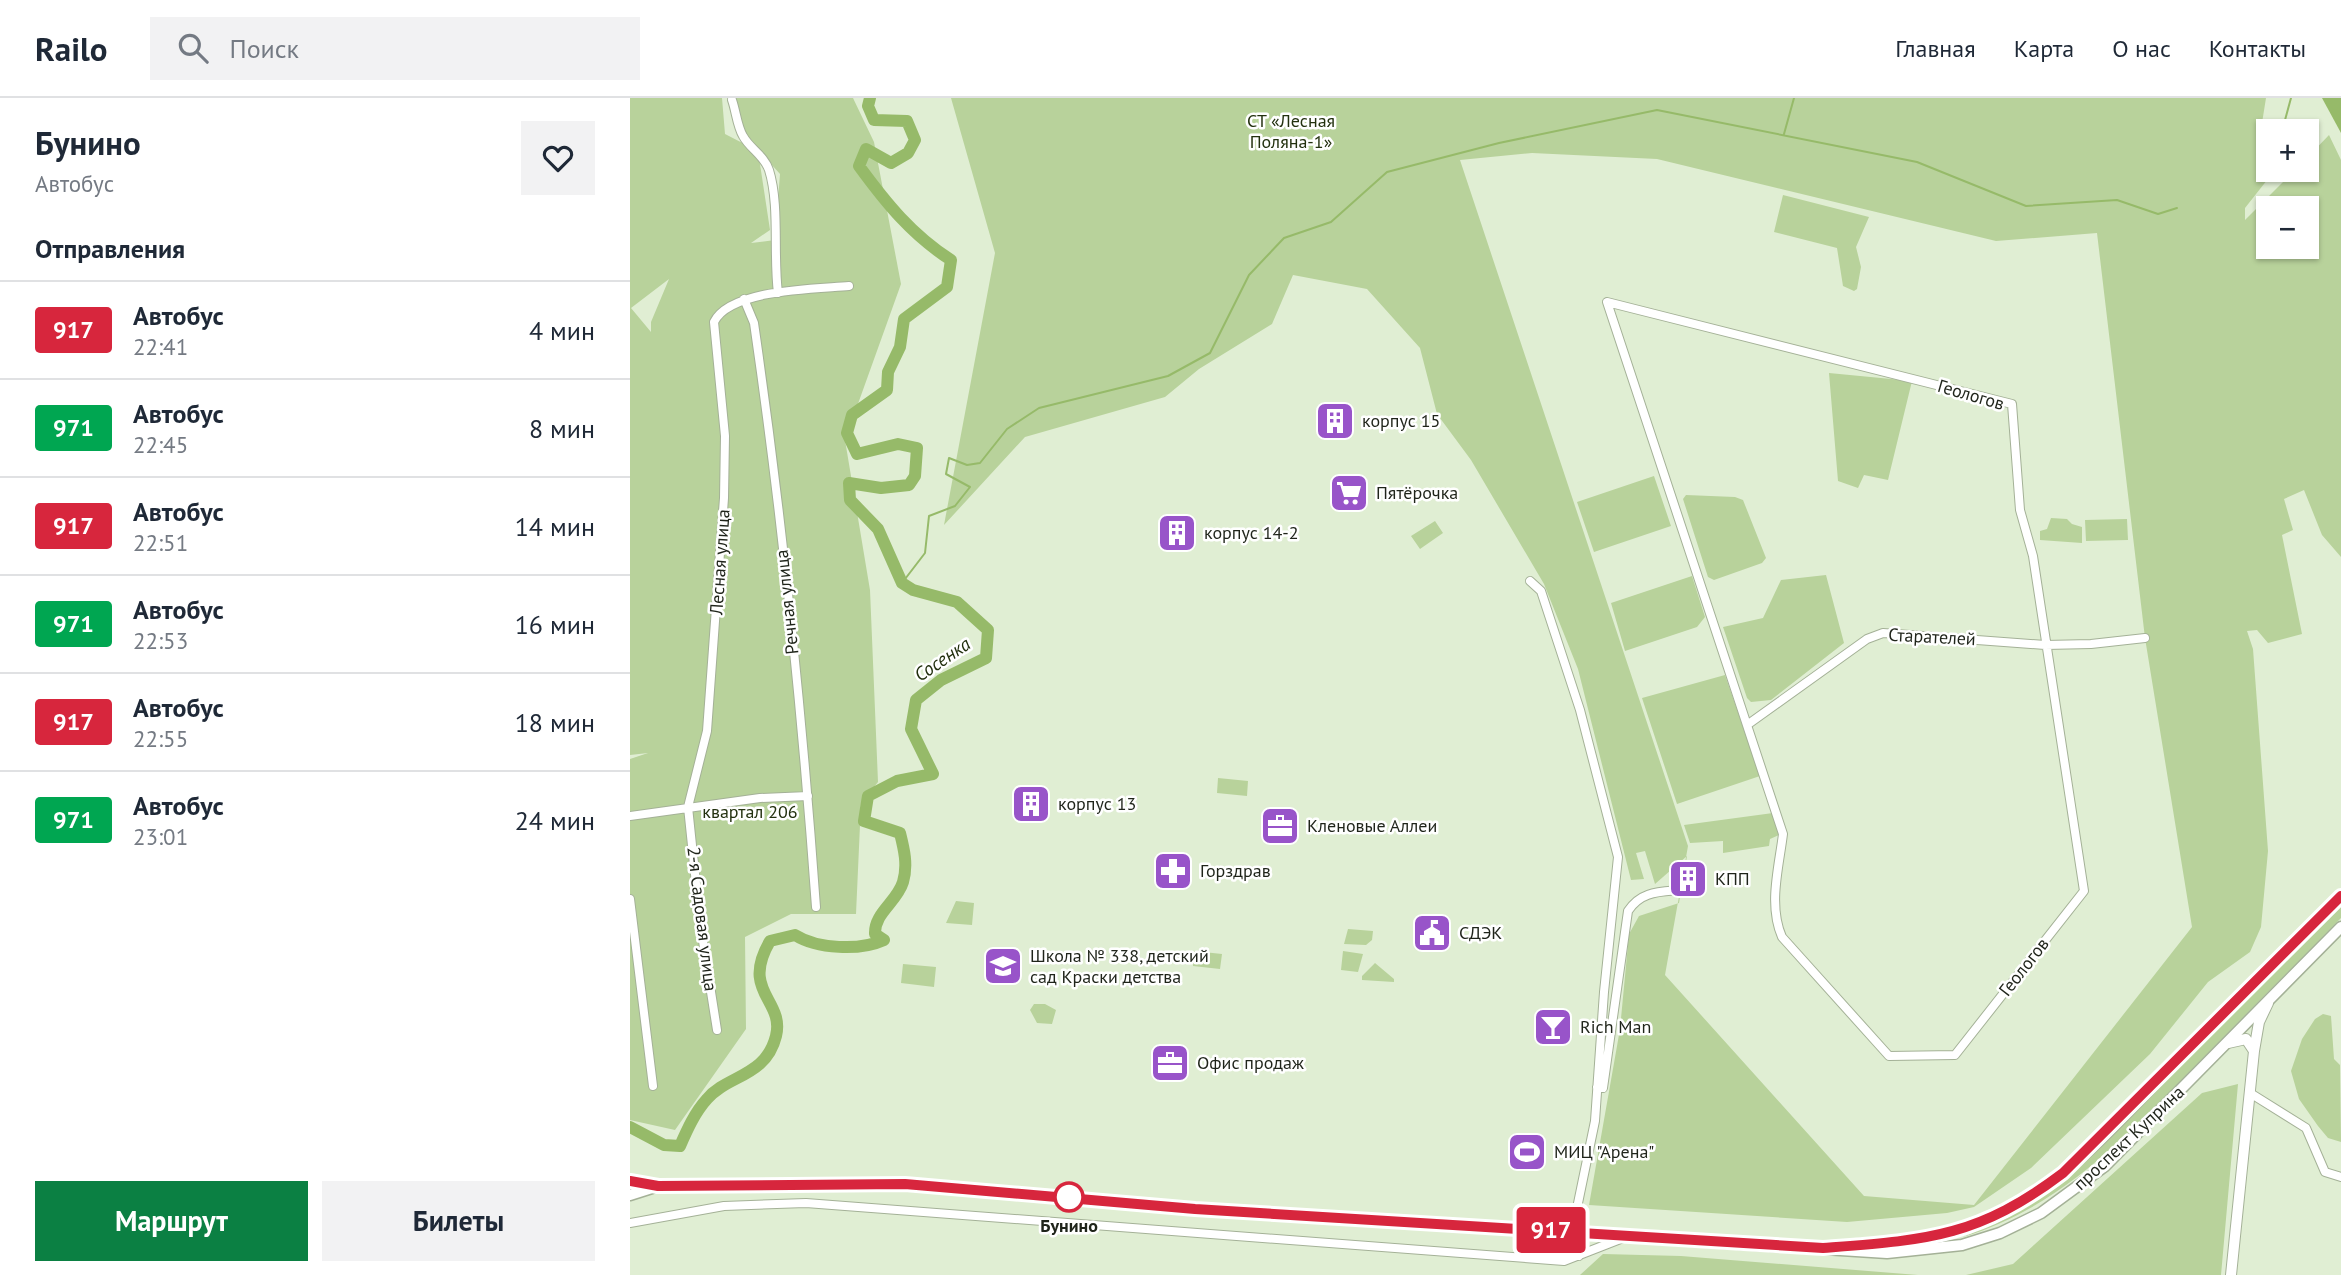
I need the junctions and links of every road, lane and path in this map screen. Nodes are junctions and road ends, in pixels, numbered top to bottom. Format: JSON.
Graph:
{"nodes":[{"id":1,"x":734,"y":99,"type":"edge"},
{"id":2,"x":849,"y":286,"type":"dead end"},
{"id":3,"x":778,"y":293,"type":"junction"},
{"id":4,"x":744,"y":299,"type":"junction"},
{"id":5,"x":1530,"y":581,"type":"dead end"},
{"id":6,"x":2145,"y":638,"type":"dead end"},
{"id":7,"x":2045,"y":645,"type":"junction"},
{"id":8,"x":1747,"y":725,"type":"junction"},
{"id":9,"x":808,"y":796,"type":"junction"},
{"id":10,"x":688,"y":807,"type":"junction"},
{"id":11,"x":630,"y":816,"type":"edge"},
{"id":12,"x":1681,"y":890,"type":"dead end"},
{"id":13,"x":2341,"y":896,"type":"edge"},
{"id":14,"x":630,"y":900,"type":"edge"},
{"id":15,"x":816,"y":907,"type":"dead end"},
{"id":16,"x":2341,"y":927,"type":"edge"},
{"id":17,"x":2274,"y":994,"type":"junction"},
{"id":18,"x":717,"y":1030,"type":"dead end"},
{"id":19,"x":2228,"y":1042,"type":"junction"},
{"id":20,"x":2254,"y":1051,"type":"junction"},
{"id":21,"x":653,"y":1086,"type":"dead end"},
{"id":22,"x":1597,"y":1087,"type":"junction"},
{"id":23,"x":2250,"y":1093,"type":"junction"},
{"id":24,"x":2341,"y":1177,"type":"edge"},
{"id":25,"x":630,"y":1181,"type":"edge"},
{"id":26,"x":658,"y":1186,"type":"junction"},
{"id":27,"x":630,"y":1195,"type":"edge"},
{"id":28,"x":630,"y":1223,"type":"edge"},
{"id":29,"x":1580,"y":1231,"type":"junction"},
{"id":30,"x":1629,"y":1235,"type":"junction"},
{"id":31,"x":1823,"y":1248,"type":"junction"},
{"id":32,"x":1579,"y":1256,"type":"junction"},
{"id":33,"x":2231,"y":1275,"type":"edge"}],
"edges":[{"from":1,"to":3,"type":"street"},
{"from":2,"to":3,"type":"street"},
{"from":3,"to":4,"type":"street"},
{"from":4,"to":9,"type":"street","name":"Речная улица"},
{"from":4,"to":10,"type":"street","name":"Лесная улица"},
{"from":5,"to":22,"type":"street"},
{"from":6,"to":7,"type":"street","name":"Старателей"},
{"from":7,"to":8,"type":"street","name":"Старателей"},
{"from":7,"to":8,"type":"street","name":"Геологов"},
{"from":7,"to":8,"type":"street","name":"Геологов"},
{"from":9,"to":10,"type":"street"},
{"from":9,"to":15,"type":"street","name":"Речная улица"},
{"from":10,"to":11,"type":"street"},
{"from":10,"to":18,"type":"street","name":"2-я Садовая улица"},
{"from":12,"to":22,"type":"street"},
{"from":13,"to":31,"type":"main road","name":"проспект Куприна"},
{"from":14,"to":21,"type":"street"},
{"from":16,"to":17,"type":"main road","name":"проспект Куприна"},
{"from":17,"to":19,"type":"main road","name":"проспект Куприна"},
{"from":17,"to":20,"type":"street"},
{"from":19,"to":20,"type":"street"},
{"from":19,"to":31,"type":"main road","name":"проспект Куприна"},
{"from":20,"to":23,"type":"street"},
{"from":22,"to":29,"type":"street"},
{"from":23,"to":24,"type":"street"},
{"from":23,"to":33,"type":"street"},
{"from":25,"to":26,"type":"main road","name":"проспект Куприна"},
{"from":26,"to":27,"type":"main road","name":"проспект Куприна"},
{"from":26,"to":29,"type":"main road","name":"проспект Куприна"},
{"from":28,"to":32,"type":"street"},
{"from":29,"to":30,"type":"main road","name":"проспект Куприна"},
{"from":29,"to":32,"type":"street"},
{"from":30,"to":31,"type":"main road","name":"проспект Куприна"},
{"from":30,"to":32,"type":"street"}]}
